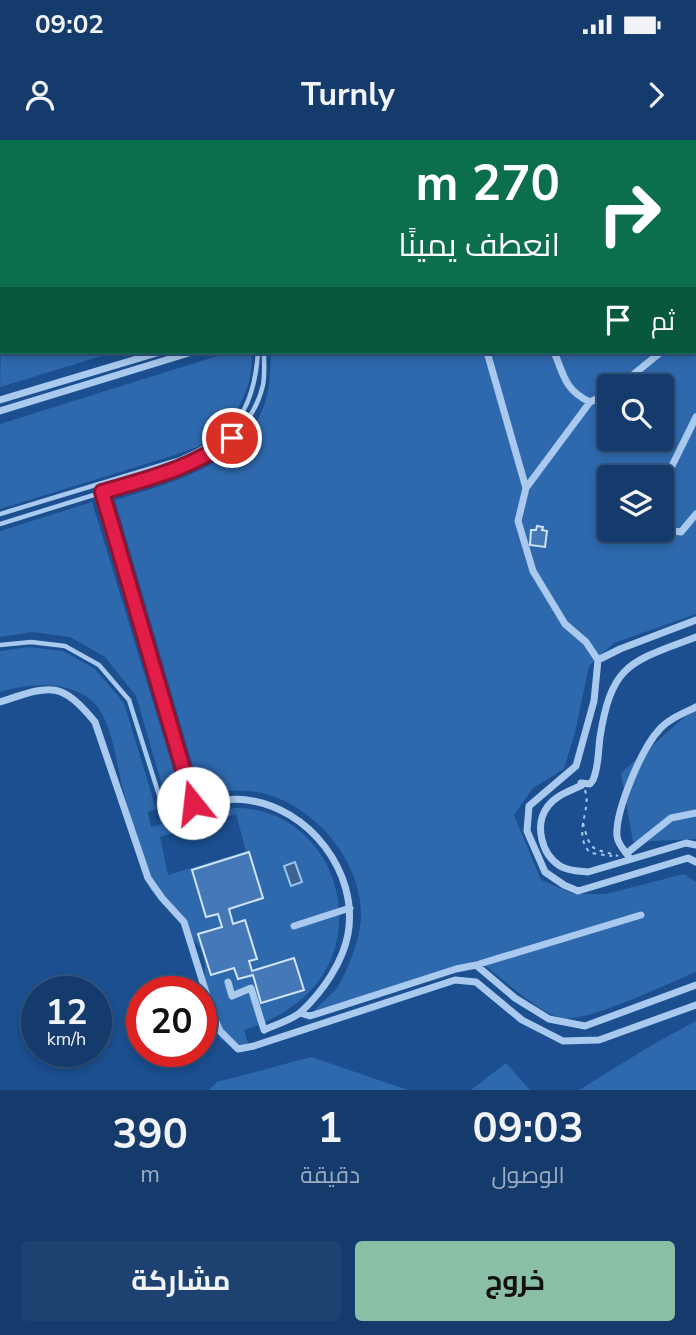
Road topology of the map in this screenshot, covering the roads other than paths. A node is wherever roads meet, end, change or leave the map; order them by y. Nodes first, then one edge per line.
1 (153, 354) edge
2 (185, 354) edge
3 (258, 354) edge
4 (264, 354) edge
5 (488, 354) edge
6 (555, 354) edge
7 (659, 354) edge
8 (634, 374) edge
9 (597, 399) edge
10 (0, 400) edge
11 (590, 402) junction
12 (0, 411) edge
13 (696, 417) edge
14 (672, 465) edge
15 (526, 488) junction
16 (102, 492) junction
17 (0, 514) edge
18 (696, 514) edge
19 (0, 524) edge
20 (674, 531) edge
21 (696, 620) edge
22 (696, 637) edge
23 (0, 645) edge
24 (598, 660) junction
25 (0, 702) edge
26 (696, 707) edge
27 (193, 803) junction
28 (696, 813) edge
29 (197, 814) dead end
30 (696, 845) edge
31 (626, 856) junction
32 (696, 862) edge
33 (350, 908) junction
34 (641, 915) dead end
35 (294, 926) dead end
36 (476, 965) junction
37 (228, 982) dead end
38 (696, 985) edge
39 (696, 1005) edge
40 (300, 1013) junction

1 - 10 street
2 - 12 street
3 - 17 lane
4 - 16 lane
5 - 15 street
6 - 11 street
7 - 8 street
9 - 11 street
11 - 15 street
13 - 14 street
15 - 24 street
16 - 19 lane
16 - 27 lane
18 - 20 street
21 - 24 street
22 - 31 street
23 - 27 lane
24 - 32 street
25 - 39 street
26 - 31 street
27 - 29 lane
27 - 33 street
28 - 31 street
30 - 31 street
33 - 35 street
33 - 40 street
34 - 36 street
36 - 38 street
36 - 40 street
37 - 40 street

